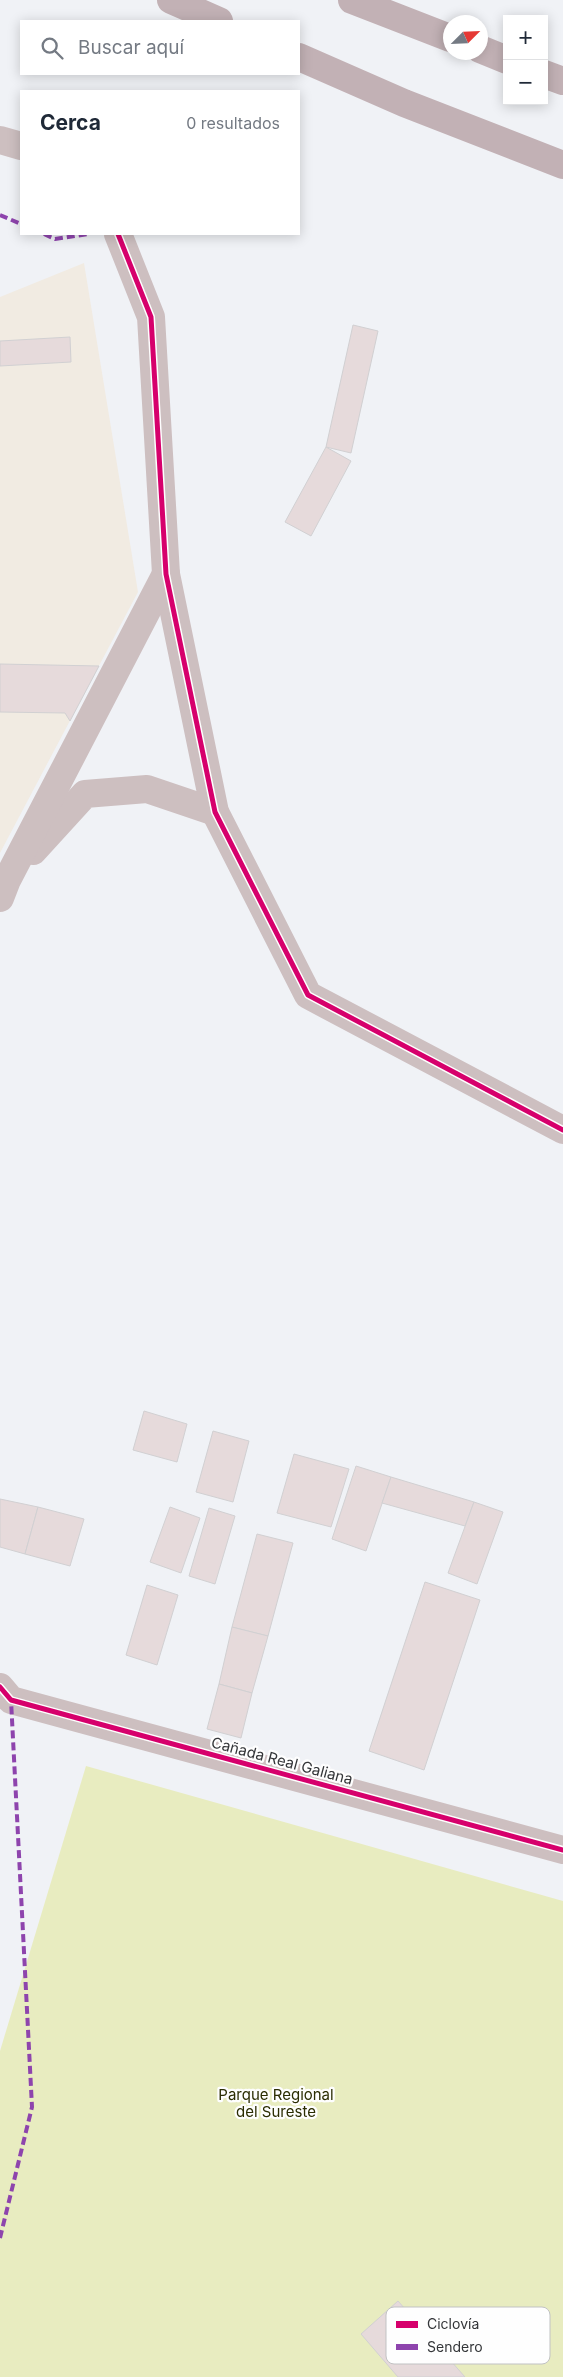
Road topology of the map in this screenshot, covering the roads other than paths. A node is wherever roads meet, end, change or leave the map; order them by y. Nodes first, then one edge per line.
1 (171, 0) edge
2 (352, 0) edge
3 (217, 20) edge
4 (443, 35) edge
5 (488, 53) edge
6 (300, 57) edge
7 (503, 59) edge
8 (548, 75) edge
9 (563, 81) edge
10 (0, 140) edge
11 (20, 146) edge
12 (563, 165) edge
13 (118, 235) edge
14 (166, 574) junction
15 (215, 812) junction
16 (3, 889) edge
17 (563, 1130) edge
18 (0, 1686) edge
19 (563, 1850) edge

1 - 3 highway
2 - 4 highway
5 - 7 highway
6 - 12 highway
8 - 9 highway
10 - 11 street
13 - 14 street
14 - 15 street
14 - 16 street
15 - 16 street
15 - 17 street
18 - 19 street, Cañada Real Galiana

